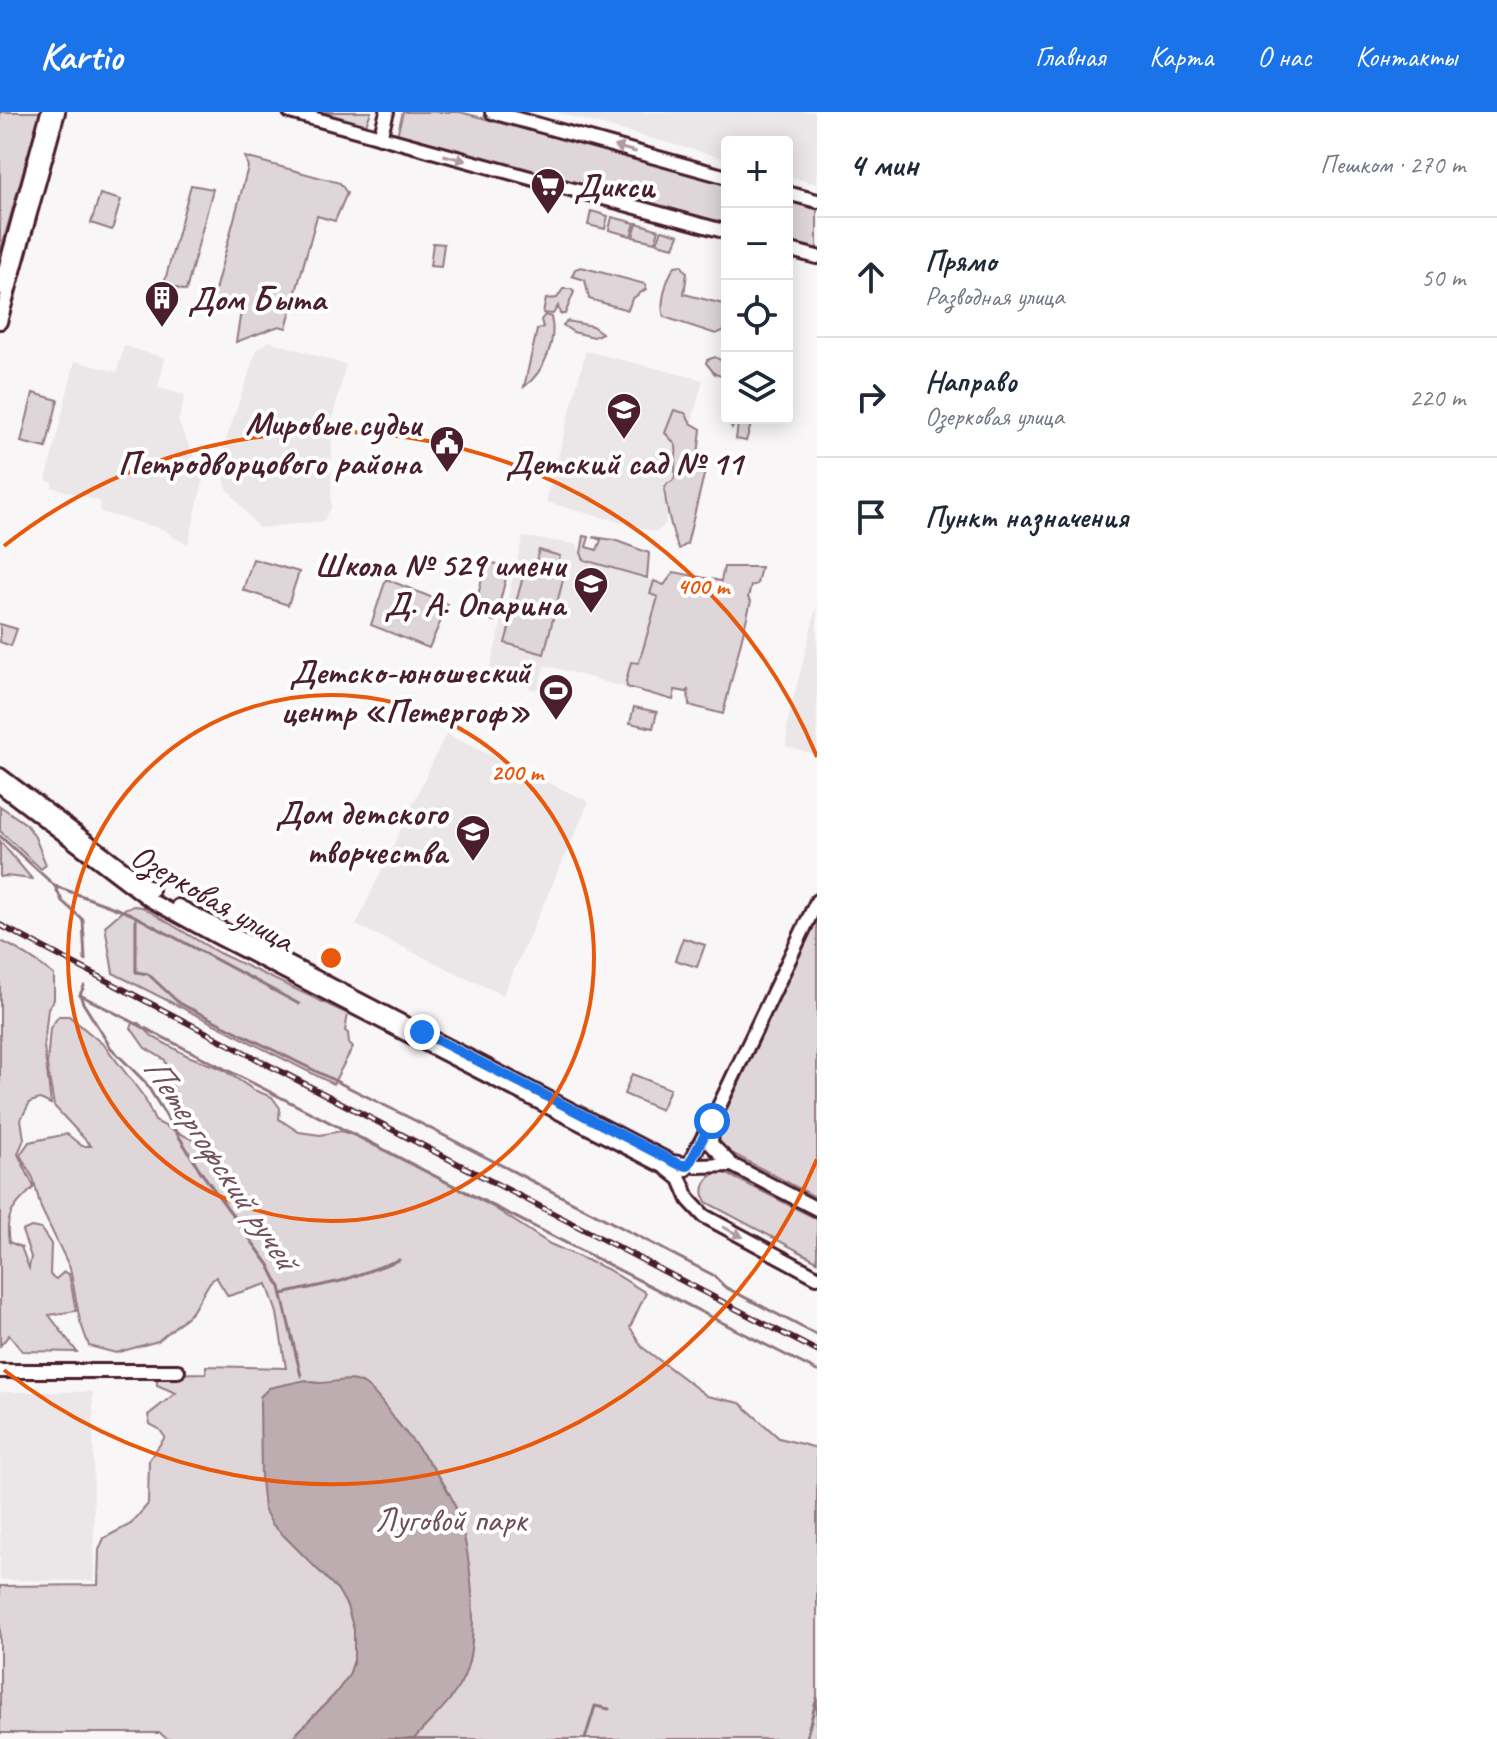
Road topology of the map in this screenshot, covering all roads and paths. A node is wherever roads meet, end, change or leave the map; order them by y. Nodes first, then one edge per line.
1 (48, 112) edge
2 (58, 112) edge
3 (290, 112) edge
4 (387, 112) edge
5 (492, 112) edge
6 (380, 137) junction
7 (721, 175) edge
8 (793, 195) edge
9 (817, 201) edge
10 (721, 230) edge
11 (793, 251) edge
12 (817, 257) edge
13 (0, 288) edge
14 (0, 322) edge
15 (0, 775) edge
16 (0, 786) edge
17 (817, 901) edge
18 (712, 1121) junction
19 (732, 1165) junction
20 (688, 1166) junction
21 (680, 1179) junction
22 (817, 1209) edge
23 (817, 1277) edge
24 (0, 1371) edge
25 (178, 1371) dead end

1 - 13 street
2 - 14 street
3 - 6 street
4 - 6 street
7 -> 5 street
6 -> 10 street
8 - 9 street
11 - 12 street
15 - 20 street, Озерковая улица
16 - 21 street, Озерковая улица
17 - 18 street
18 - 19 street, Озерковая улица
18 - 20 street
19 - 20 street, Озерковая улица
19 - 22 street, Озерковая улица
20 - 21 street
21 -> 23 street, Озерковая улица
24 - 25 street

